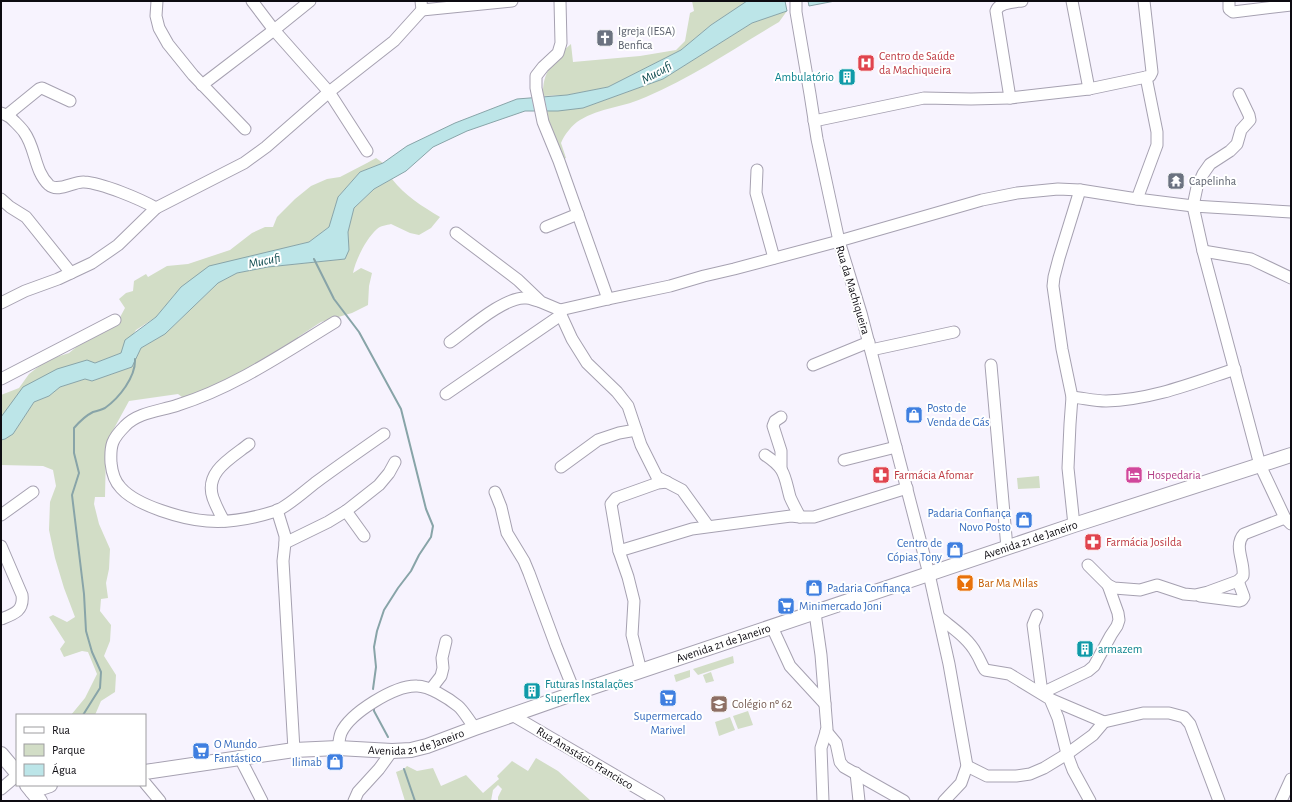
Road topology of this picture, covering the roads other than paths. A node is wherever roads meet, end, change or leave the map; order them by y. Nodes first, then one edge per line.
1 (157, 1) edge
2 (252, 1) edge
3 (310, 1) edge
4 (512, 1) edge
5 (560, 1) edge
6 (1022, 1) edge
7 (1072, 1) edge
8 (1144, 1) edge
9 (1229, 1) edge
10 (1291, 5) edge
11 (422, 6) edge
12 (796, 7) edge
13 (274, 30) junction
14 (1146, 77) junction
15 (202, 85) junction
16 (1089, 89) junction
17 (329, 92) junction
18 (1239, 94) dead end
19 (1010, 98) junction
20 (70, 101) dead end
21 (4, 114) edge
22 (814, 121) junction
23 (246, 129) dead end
24 (367, 151) dead end
25 (757, 170) dead end
26 (1080, 190) junction
27 (1, 199) edge
28 (1137, 199) junction
29 (1193, 206) junction
30 (156, 208) junction
31 (1291, 212) edge
32 (578, 214) junction
33 (546, 227) dead end
34 (456, 233) dead end
35 (839, 241) junction
36 (1203, 251) junction
37 (774, 258) junction
38 (71, 273) junction
39 (1291, 278) edge
40 (608, 299) junction
41 (541, 302) junction
42 (1, 303) edge
43 (561, 313) junction
44 (115, 320) dead end
45 (335, 322) dead end
46 (954, 332) dead end
47 (450, 342) dead end
48 (870, 346) junction
49 (813, 365) dead end
50 (991, 365) dead end
51 (1235, 369) junction
52 (1, 379) edge
53 (446, 394) dead end
54 (1072, 396) junction
55 (781, 417) dead end
56 (636, 430) junction
57 (384, 434) dead end
58 (249, 444) dead end
59 (896, 447) junction
60 (765, 455) dead end
61 (1291, 455) edge
62 (844, 460) dead end
63 (395, 462) dead end
64 (1260, 465) junction
65 (560, 467) dead end
66 (781, 468) junction
67 (667, 482) junction
68 (907, 488) junction
69 (33, 492) dead end
70 (495, 492) dead end
71 (277, 510) junction
72 (346, 511) junction
73 (1, 516) edge
74 (800, 517) junction
75 (224, 521) junction
76 (1288, 521) edge
77 (1074, 525) junction
78 (708, 526) junction
79 (364, 536) dead end
80 (285, 544) junction
81 (1, 546) edge
82 (1007, 548) junction
83 (619, 551) junction
84 (1088, 565) dead end
85 (929, 574) junction
86 (1238, 581) junction
87 (1108, 585) junction
88 (1195, 595) junction
89 (814, 613) junction
90 (1037, 615) dead end
91 (939, 617) junction
92 (1, 619) edge
93 (772, 627) junction
94 (446, 641) dead end
95 (641, 671) junction
96 (431, 689) junction
97 (575, 693) junction
98 (1046, 696) junction
99 (825, 704) junction
100 (512, 715) junction
101 (1104, 722) junction
102 (474, 728) junction
103 (826, 731) junction
104 (338, 748) junction
105 (294, 750) junction
106 (392, 751) junction
107 (1, 754) edge
108 (1067, 754) junction
109 (240, 758) junction
110 (1, 762) edge
111 (968, 766) junction
112 (146, 772) edge
113 (856, 773) junction
114 (16, 775) edge
115 (16, 778) edge
116 (1291, 778) edge
117 (146, 784) edge
118 (38, 786) edge
119 (25, 787) edge
120 (1, 789) edge
121 (160, 801) edge
122 (262, 801) edge
123 (354, 801) edge
124 (658, 801) edge
125 (823, 801) edge
126 (859, 801) edge
127 (904, 801) edge
128 (944, 801) edge
129 (1090, 801) edge
130 (1219, 801) edge
131 (1281, 801) edge

1 - 15 street
2 - 13 street
3 - 13 street
4 - 11 street
5 - 32 street
6 - 19 street
7 - 16 street
8 - 14 street
9 - 10 street
11 - 17 street
12 - 22 street, Rua da Machiqueira
13 - 15 street
13 - 17 street
14 - 16 street
14 - 28 street
15 - 23 street
16 - 19 street
17 - 24 street
17 - 30 street
18 - 29 street
19 - 22 street
20 - 21 street
21 - 30 street
22 - 35 street, Rua da Machiqueira
25 - 37 street
26 - 28 street
26 - 35 street
26 - 54 street
27 - 38 street
28 - 29 street
29 - 31 street
29 - 36 street
30 - 38 street
32 - 33 street
32 - 40 street
34 - 41 street
35 - 37 street
35 - 48 street, Rua da Machiqueira
36 - 39 street
36 - 51 street
37 - 40 street
38 - 42 street
40 - 43 street
41 - 43 street
41 - 47 street
43 - 53 street
43 - 56 street
44 - 52 street
45 - 75 street
46 - 48 street
48 - 49 street
48 - 59 street, Rua da Machiqueira
50 - 82 street
51 - 54 street
51 - 64 street
54 - 77 street
55 - 66 street
56 - 65 street
56 - 67 street
57 - 71 street
58 - 75 street
59 - 62 street
59 - 68 street, Rua da Machiqueira
60 - 66 street
61 - 64 main road, Avenida 21 de Janeiro
63 - 72 street
64 - 76 street
64 - 77 main road, Avenida 21 de Janeiro
66 - 74 street
67 - 78 street
67 - 83 street
68 - 74 street
68 - 85 street, Rua da Machiqueira
69 - 73 street
70 - 97 street
71 - 75 street
71 - 80 street
72 - 79 street
72 - 80 street
74 - 78 street
76 - 86 street
77 - 82 main road, Avenida 21 de Janeiro
78 - 83 street
80 - 105 street
81 - 92 street
82 - 85 main road, Avenida 21 de Janeiro
83 - 95 street
84 - 87 street
85 - 89 main road, Avenida 21 de Janeiro
85 - 91 street, Rua da Machiqueira
86 - 88 street
86 - 88 street
87 - 88 street
87 - 98 street
89 - 93 main road, Avenida 21 de Janeiro
89 - 99 street
90 - 98 street
91 - 98 street
91 - 111 street, Rua da Machiqueira
93 - 95 main road, Avenida 21 de Janeiro
93 - 99 street
94 - 96 street
95 - 97 main road, Avenida 21 de Janeiro
96 - 102 street
96 - 104 street
97 - 100 main road, Avenida 21 de Janeiro
98 - 101 street
98 - 108 street
99 - 103 street
100 - 102 main road, Avenida 21 de Janeiro
100 - 124 street, Rua Anastácio Francisco
101 - 108 street
101 - 130 street
102 - 106 main road, Avenida 21 de Janeiro
103 - 113 street
103 - 125 street
104 - 105 main road, Avenida 21 de Janeiro
104 - 106 main road, Avenida 21 de Janeiro
105 - 109 main road, Avenida 21 de Janeiro
106 - 123 street
107 - 114 main road
108 - 111 street
108 - 129 street
109 - 112 main road, Avenida 21 de Janeiro
109 - 122 street
110 - 115 main road
111 - 128 street
113 - 126 street
113 - 127 street
116 - 131 street
117 - 121 street
118 - 119 main road
119 - 120 street

